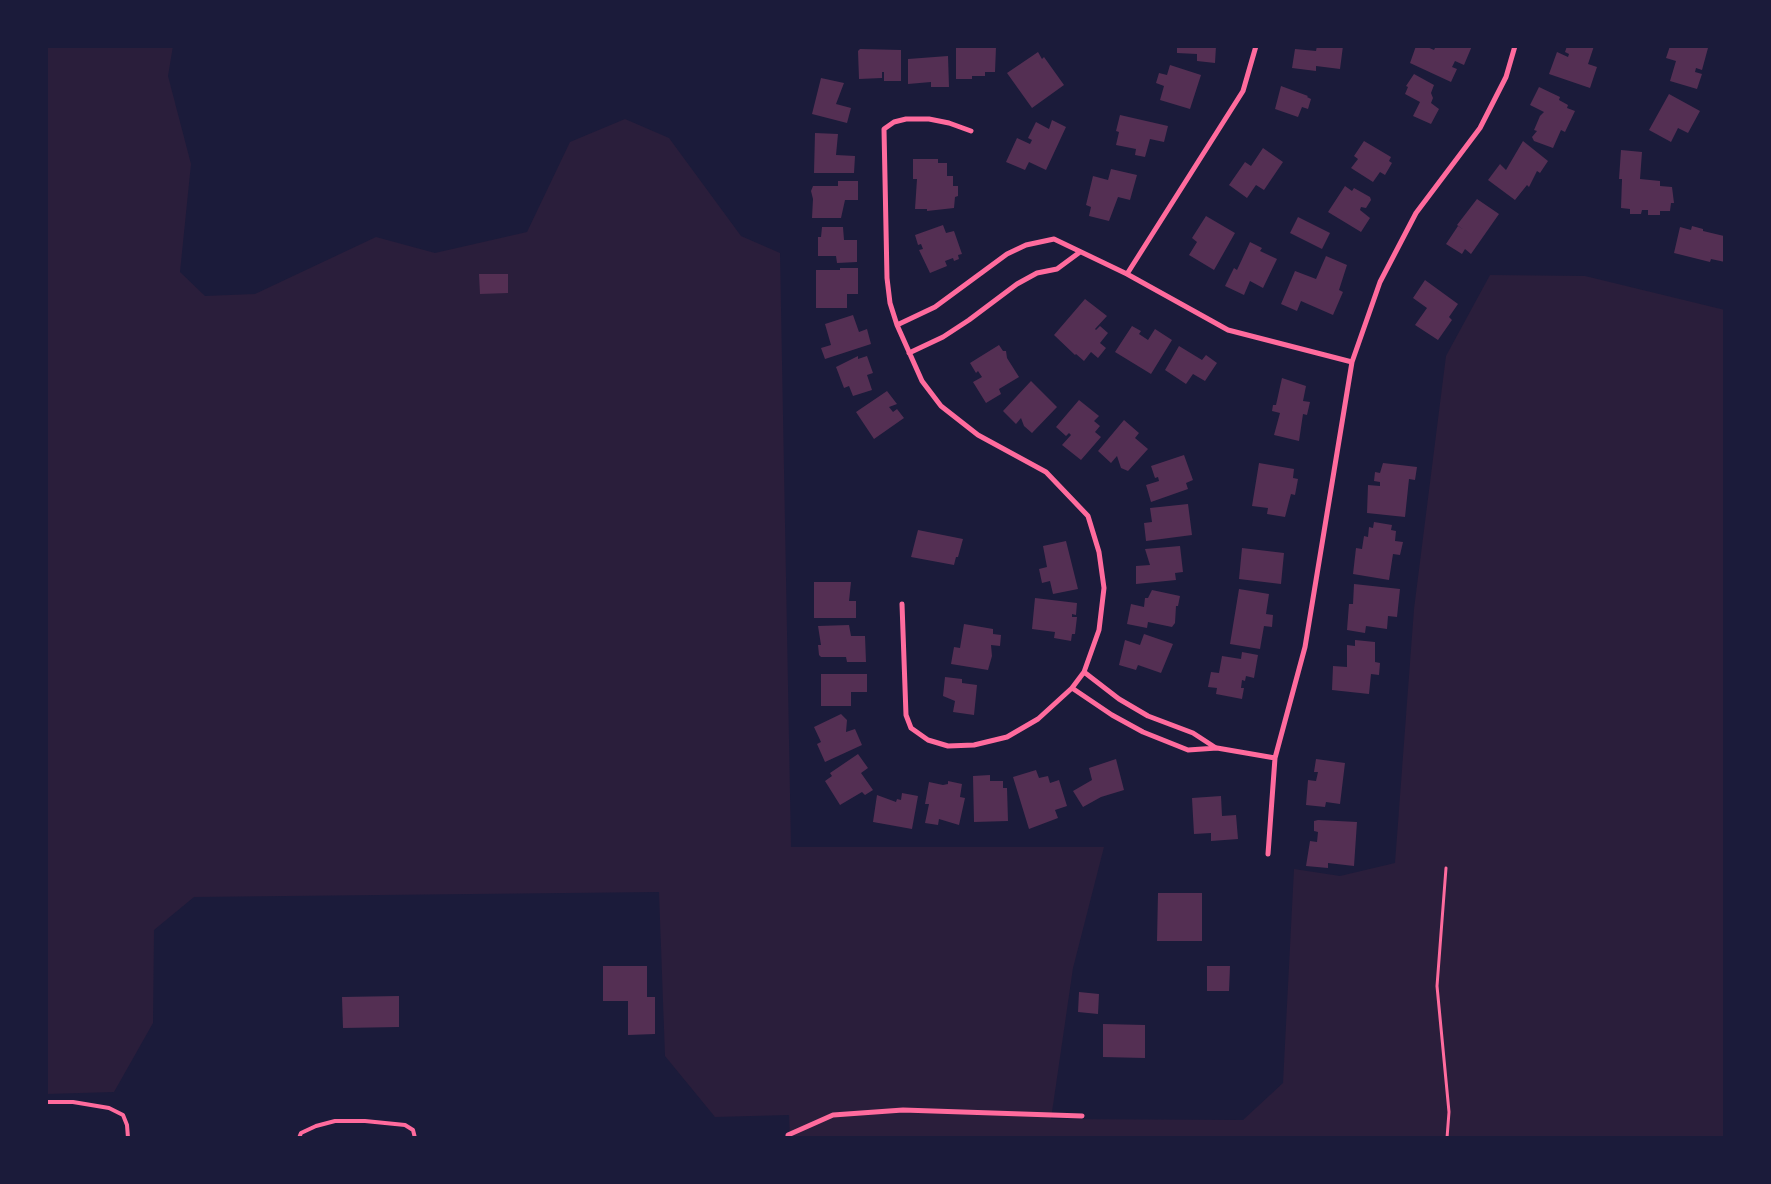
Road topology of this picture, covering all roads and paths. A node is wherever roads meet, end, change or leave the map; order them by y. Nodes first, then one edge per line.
1 (1256, 46) edge
2 (1515, 46) edge
3 (971, 131) dead end
4 (1080, 252) junction
5 (1127, 274) junction
6 (897, 325) junction
7 (909, 353) junction
8 (1352, 362) junction
9 (902, 604) dead end
10 (1084, 672) junction
11 (1072, 688) junction
12 (1217, 748) junction
13 (1275, 758) junction
14 (1268, 854) dead end
15 (1446, 868) dead end
16 (46, 1102) edge
17 (1082, 1116) dead end
18 (788, 1136) edge
19 (128, 1138) edge
20 (299, 1138) edge
21 (415, 1138) edge
22 (1447, 1138) edge

1 - 5 street
2 - 8 street
3 - 6 street
4 - 5 street
4 - 6 street
4 - 7 street
5 - 8 street
6 - 7 street
7 - 10 street
8 - 13 street
9 - 11 street
10 - 11 street
10 - 12 street
11 - 12 street
12 - 13 street
13 - 14 street
15 - 22 path
16 - 19 lane
17 - 18 street
20 - 21 lane

